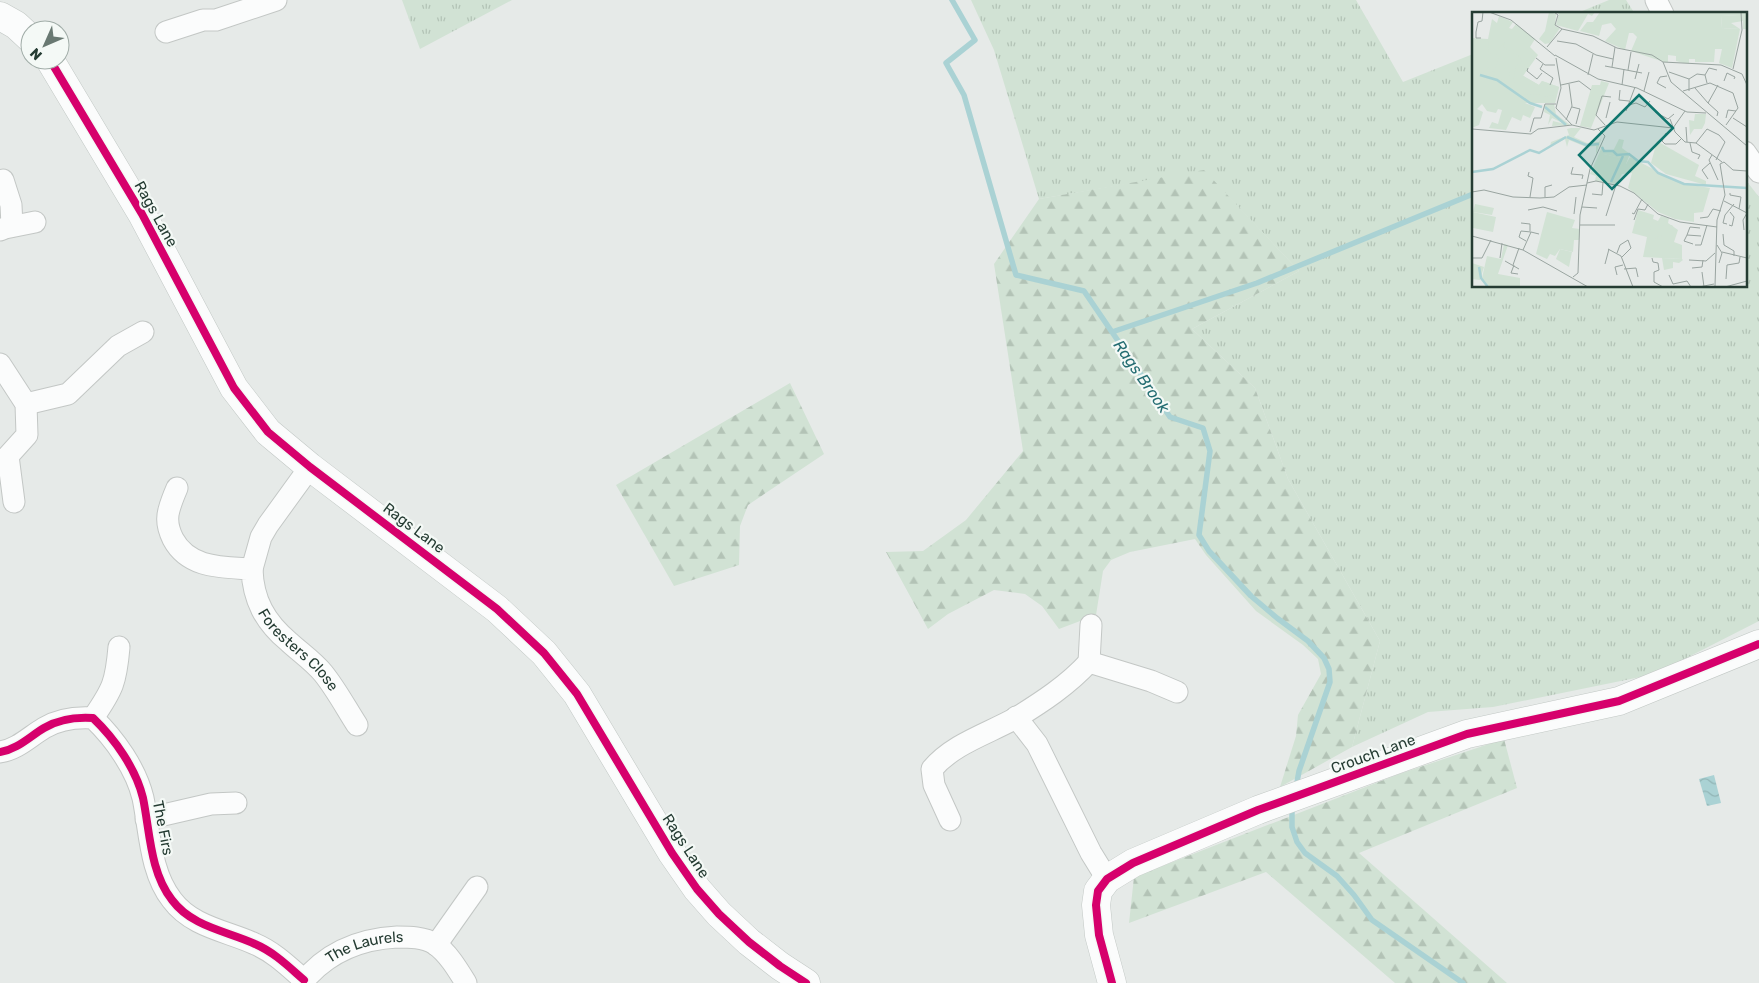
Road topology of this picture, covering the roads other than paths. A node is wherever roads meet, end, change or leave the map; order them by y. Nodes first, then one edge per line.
1 (276, 0) edge
2 (0, 16) edge
3 (20, 29) edge
4 (166, 32) dead end
5 (56, 70) edge
6 (1746, 153) edge
7 (1759, 172) edge
8 (3, 180) dead end
9 (35, 222) dead end
10 (6, 228) edge
11 (143, 332) dead end
12 (0, 364) edge
13 (26, 404) junction
14 (310, 467) junction
15 (177, 488) dead end
16 (14, 502) dead end
17 (252, 569) junction
18 (1091, 625) dead end
19 (1759, 644) edge
20 (119, 647) dead end
21 (1089, 662) junction
22 (1177, 692) dead end
23 (1016, 717) junction
24 (93, 718) junction
25 (357, 726) dead end
26 (0, 752) edge
27 (236, 803) dead end
28 (146, 819) junction
29 (950, 820) dead end
30 (1107, 879) junction
31 (477, 887) dead end
32 (436, 944) junction
33 (303, 982) edge
34 (466, 983) edge
35 (806, 983) edge
36 (1112, 983) edge

1 - 4 street
2 - 3 street
5 - 14 street, Rags Lane
6 - 7 street
8 - 10 street
9 - 10 street
11 - 13 street
12 - 13 street
13 - 16 street
14 - 17 street, Foresters Close
14 - 35 street, Rags Lane
15 - 17 street
17 - 25 street, Foresters Close
18 - 21 street
19 - 30 street, Crouch Lane
20 - 24 street
21 - 22 street
21 - 23 street
23 - 29 street
23 - 30 street
24 - 26 street
24 - 28 street, The Firs
27 - 28 street
28 - 33 street, The Firs
30 - 36 street
31 - 32 street
32 - 33 street, The Laurels
32 - 34 street

